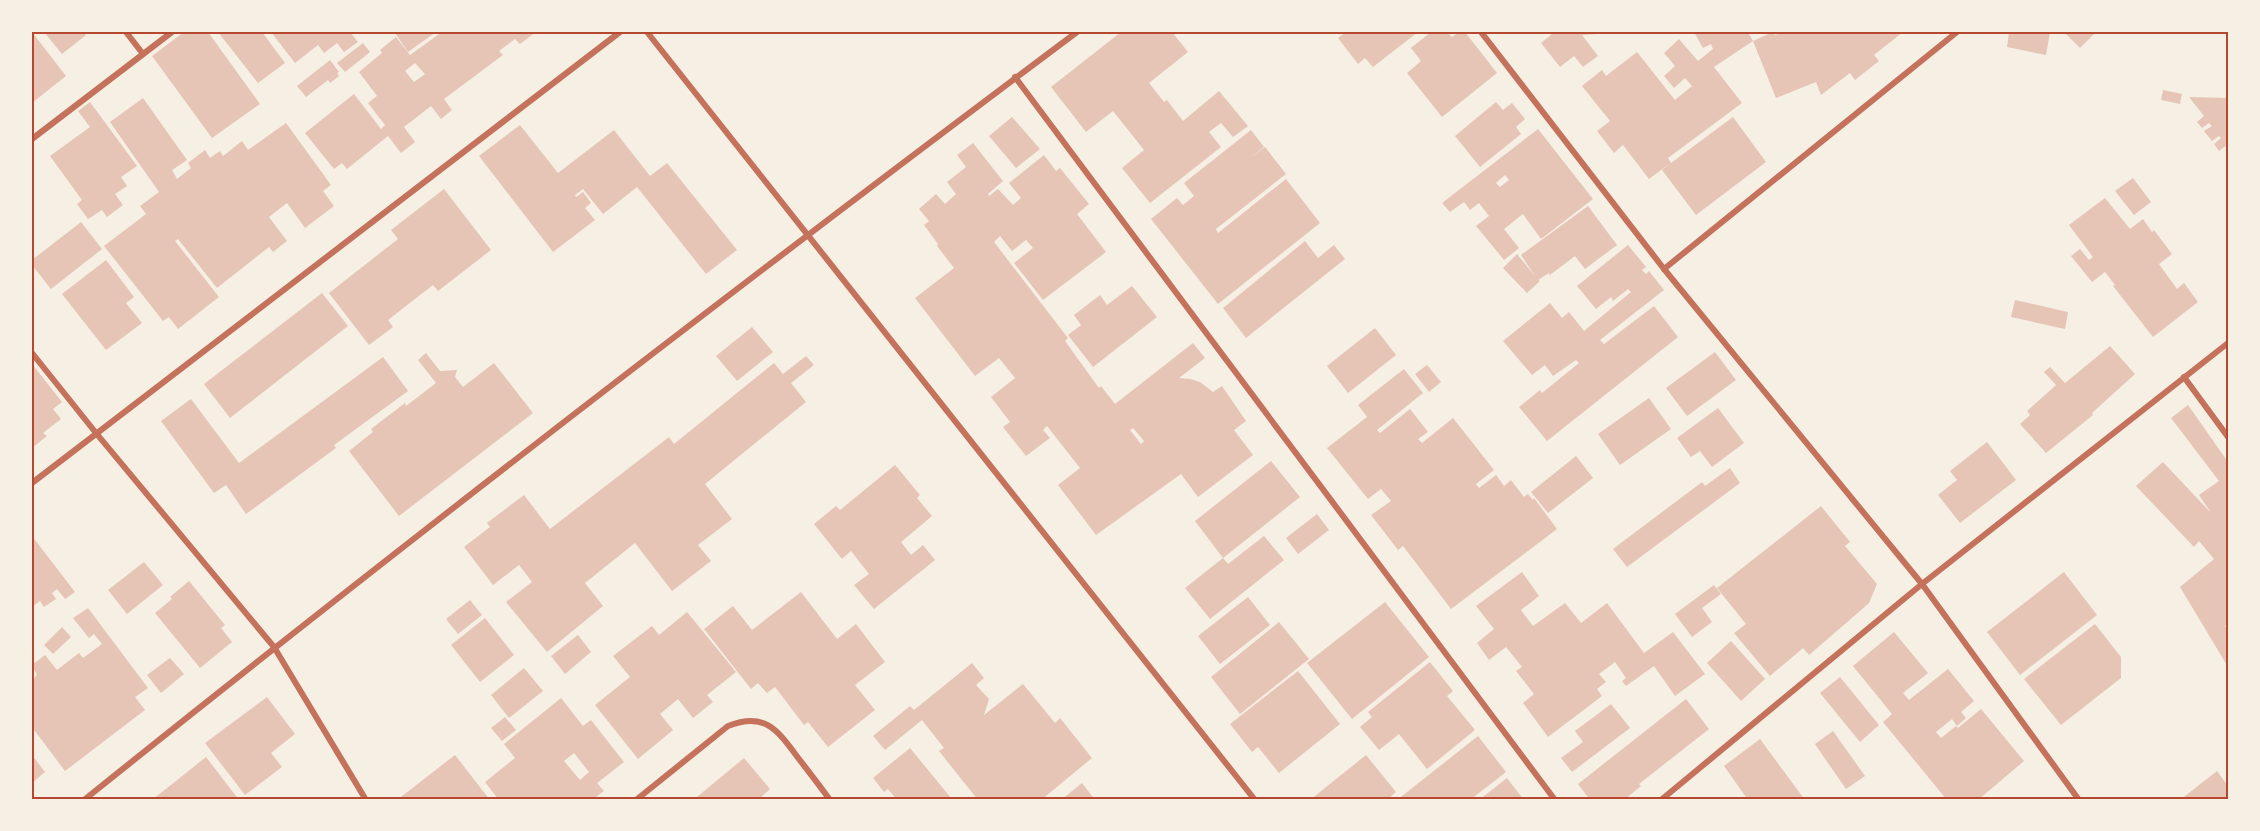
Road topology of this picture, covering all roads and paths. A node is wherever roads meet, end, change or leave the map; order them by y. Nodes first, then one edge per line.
1 (126, 32) edge
2 (172, 32) edge
3 (620, 32) edge
4 (647, 32) edge
5 (1077, 32) edge
6 (1481, 32) edge
7 (1958, 32) edge
8 (143, 54) junction
9 (1015, 78) junction
10 (32, 139) edge
11 (808, 234) junction
12 (1664, 269) junction
13 (2229, 343) edge
14 (32, 353) edge
15 (2184, 378) junction
16 (96, 433) junction
17 (2229, 437) edge
18 (32, 483) edge
19 (1922, 584) junction
20 (274, 647) junction
21 (84, 800) edge
22 (366, 800) edge
23 (636, 800) edge
24 (830, 800) edge
25 (1255, 800) edge
26 (1555, 800) edge
27 (1661, 800) edge
28 (2079, 800) edge

1 - 8 street
2 - 8 street
3 - 16 street
4 - 11 street
5 - 9 street
6 - 12 street
7 - 12 street
8 - 10 street
9 - 11 street
9 - 26 street
11 - 20 street
11 - 25 street
12 - 19 street
13 - 15 street
14 - 16 street
15 - 17 street
15 - 19 street
16 - 18 street
16 - 20 street
19 - 27 street
19 - 28 street
20 - 21 street
20 - 22 street
23 - 24 street

